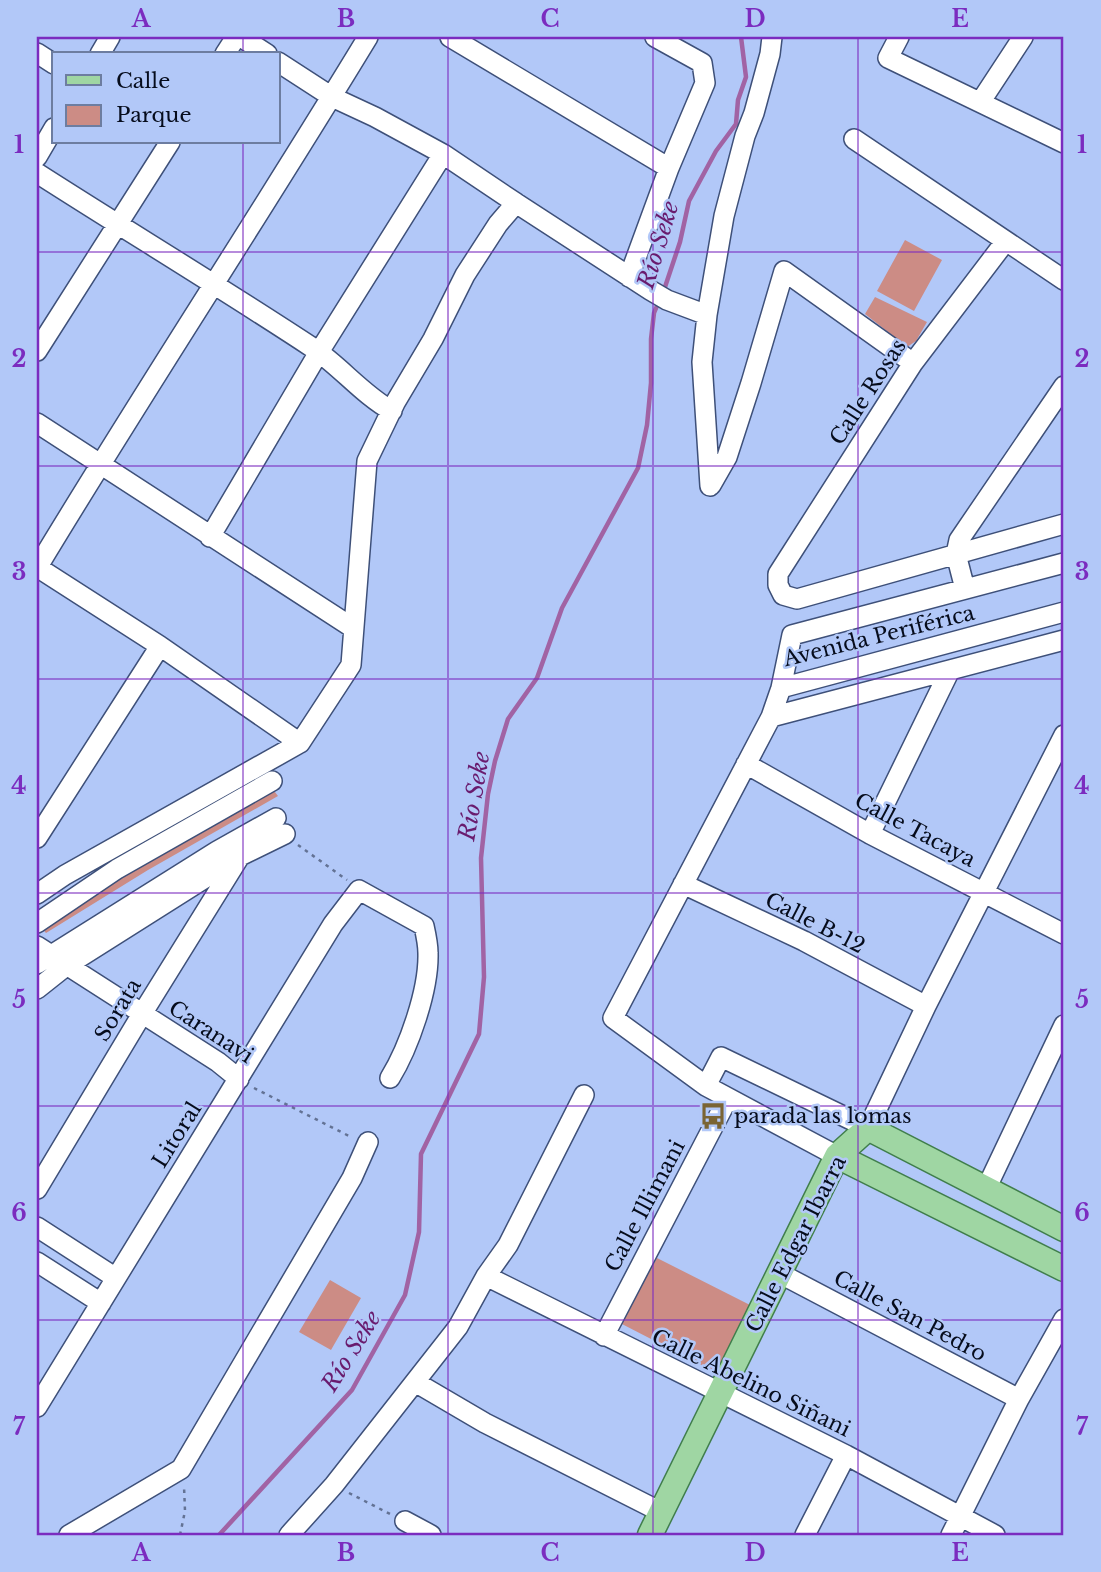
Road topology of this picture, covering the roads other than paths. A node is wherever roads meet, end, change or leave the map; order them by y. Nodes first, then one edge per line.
1 (238, 37) edge
2 (368, 37) edge
3 (450, 37) edge
4 (655, 37) edge
5 (772, 37) edge
6 (899, 37) edge
7 (1023, 37) edge
8 (37, 52) edge
9 (227, 52) edge
10 (264, 52) edge
11 (52, 63) edge
12 (280, 63) edge
13 (332, 97) junction
14 (981, 101) junction
15 (52, 131) edge
16 (854, 139) dead end
17 (1064, 143) edge
18 (169, 144) edge
19 (443, 154) junction
20 (37, 157) edge
21 (669, 168) junction
22 (37, 173) edge
23 (516, 203) junction
24 (118, 225) junction
25 (1005, 242) junction
26 (629, 277) junction
27 (1064, 280) edge
28 (215, 283) junction
29 (707, 315) junction
30 (37, 351) edge
31 (319, 352) junction
32 (913, 363) junction
33 (1064, 386) edge
34 (392, 411) junction
35 (37, 423) edge
36 (100, 464) junction
37 (1064, 524) edge
38 (210, 537) junction
39 (956, 554) junction
40 (1064, 563) edge
41 (37, 567) edge
42 (965, 589) junction
43 (1064, 612) edge
44 (353, 628) junction
45 (1064, 640) edge
46 (160, 646) junction
47 (950, 670) junction
48 (781, 688) junction
49 (771, 717) junction
50 (1064, 735) edge
51 (300, 743) junction
52 (746, 764) junction
53 (1056, 774) edge
54 (272, 781) dead end
55 (870, 834) junction
56 (37, 838) edge
57 (240, 856) junction
58 (683, 884) junction
59 (985, 893) junction
60 (37, 894) edge
61 (37, 923) edge
62 (1064, 934) edge
63 (41, 955) edge
64 (66, 966) junction
65 (37, 989) edge
66 (926, 1006) junction
67 (142, 1014) junction
68 (1064, 1025) edge
69 (239, 1079) junction
70 (390, 1079) dead end
71 (706, 1086) junction
72 (584, 1096) dead end
73 (728, 1098) junction
74 (868, 1128) junction
75 (368, 1142) road end
76 (837, 1156) junction
77 (37, 1189) edge
78 (986, 1189) junction
79 (37, 1227) edge
80 (1064, 1229) edge
81 (37, 1262) edge
82 (1064, 1269) edge
83 (779, 1273) junction
84 (486, 1276) junction
85 (116, 1278) junction
86 (101, 1303) junction
87 (1064, 1319) edge
88 (604, 1336) junction
89 (415, 1382) junction
90 (720, 1394) junction
91 (1019, 1399) junction
92 (37, 1407) edge
93 (846, 1455) junction
94 (662, 1512) junction
95 (404, 1521) road end
96 (956, 1527) edge
97 (69, 1535) edge
98 (289, 1535) edge
99 (431, 1535) edge
100 (650, 1535) edge
101 (805, 1535) edge
102 (995, 1535) edge

1 - 9 street
1 - 10 street
2 - 13 street
3 - 21 street
4 - 21 street
5 - 29 street
6 - 14 street
7 - 14 street
8 - 11 street
12 - 13 street
13 - 19 street
13 - 28 street
14 - 17 street
15 - 20 street
16 - 25 street
18 - 24 street
19 - 23 street
19 - 31 street
21 - 26 street
22 - 24 street
23 - 26 street
23 - 34 street
24 - 28 street
24 - 30 street
25 - 27 street
25 - 32 street, Calle Rosas
26 - 29 street
28 - 31 street
28 - 36 street
29 - 32 street
31 - 34 street
31 - 38 street
32 - 39 street, Calle Rosas
33 - 39 street
34 - 44 street
35 - 36 street
36 - 38 street
36 - 41 street
37 - 39 street
38 - 44 street
39 - 42 street
40 - 42 street, Avenida Periférica
41 - 46 street
42 - 48 street, Avenida Periférica
43 - 48 street, Avenida Periférica
44 - 51 street
45 - 47 street
46 - 51 street
46 - 56 street
47 - 49 street
47 - 55 street
48 - 49 street
49 - 52 street
50 - 53 street, Calle Edgar Ibarra
51 - 60 street
52 - 55 street, Calle Tacaya
52 - 58 street
53 - 59 street, Calle Edgar Ibarra
54 - 61 street
55 - 59 street, Calle Tacaya
57 - 63 street
57 - 64 street
57 - 67 street, Sorata
58 - 66 street, Calle B-12
58 - 71 street
59 - 62 street, Calle Tacaya
59 - 66 street, Calle Edgar Ibarra
63 - 64 street, Caranavi
64 - 65 street
64 - 67 street, Caranavi
66 - 74 street, Calle Edgar Ibarra
67 - 69 street, Caranavi
67 - 77 street, Sorata
68 - 78 street
69 - 70 street, Litoral
69 - 85 street, Litoral
71 - 73 street
71 - 74 street
72 - 84 street
73 - 76 street
73 - 88 street, Calle Illimani
74 - 76 main road, Calle Edgar Ibarra
74 - 78 main road
75 - 97 street
76 - 82 main road
76 - 83 main road, Calle Edgar Ibarra
78 - 80 main road
79 - 85 street
81 - 86 street
83 - 90 main road, Calle Edgar Ibarra
83 - 91 street, Calle San Pedro
84 - 88 street, Calle Abelino Siñani
84 - 89 street
85 - 86 street, Litoral
86 - 92 street, Litoral
87 - 91 street
88 - 90 street, Calle Abelino Siñani
89 - 94 street
89 - 98 street
90 - 93 street, Calle Abelino Siñani
90 - 94 main road, Calle Edgar Ibarra
91 - 96 street
93 - 96 street, Calle Abelino Siñani
93 - 101 street
94 - 100 main road, Calle Edgar Ibarra
95 - 99 street
96 - 102 street, Calle Abelino Siñani

